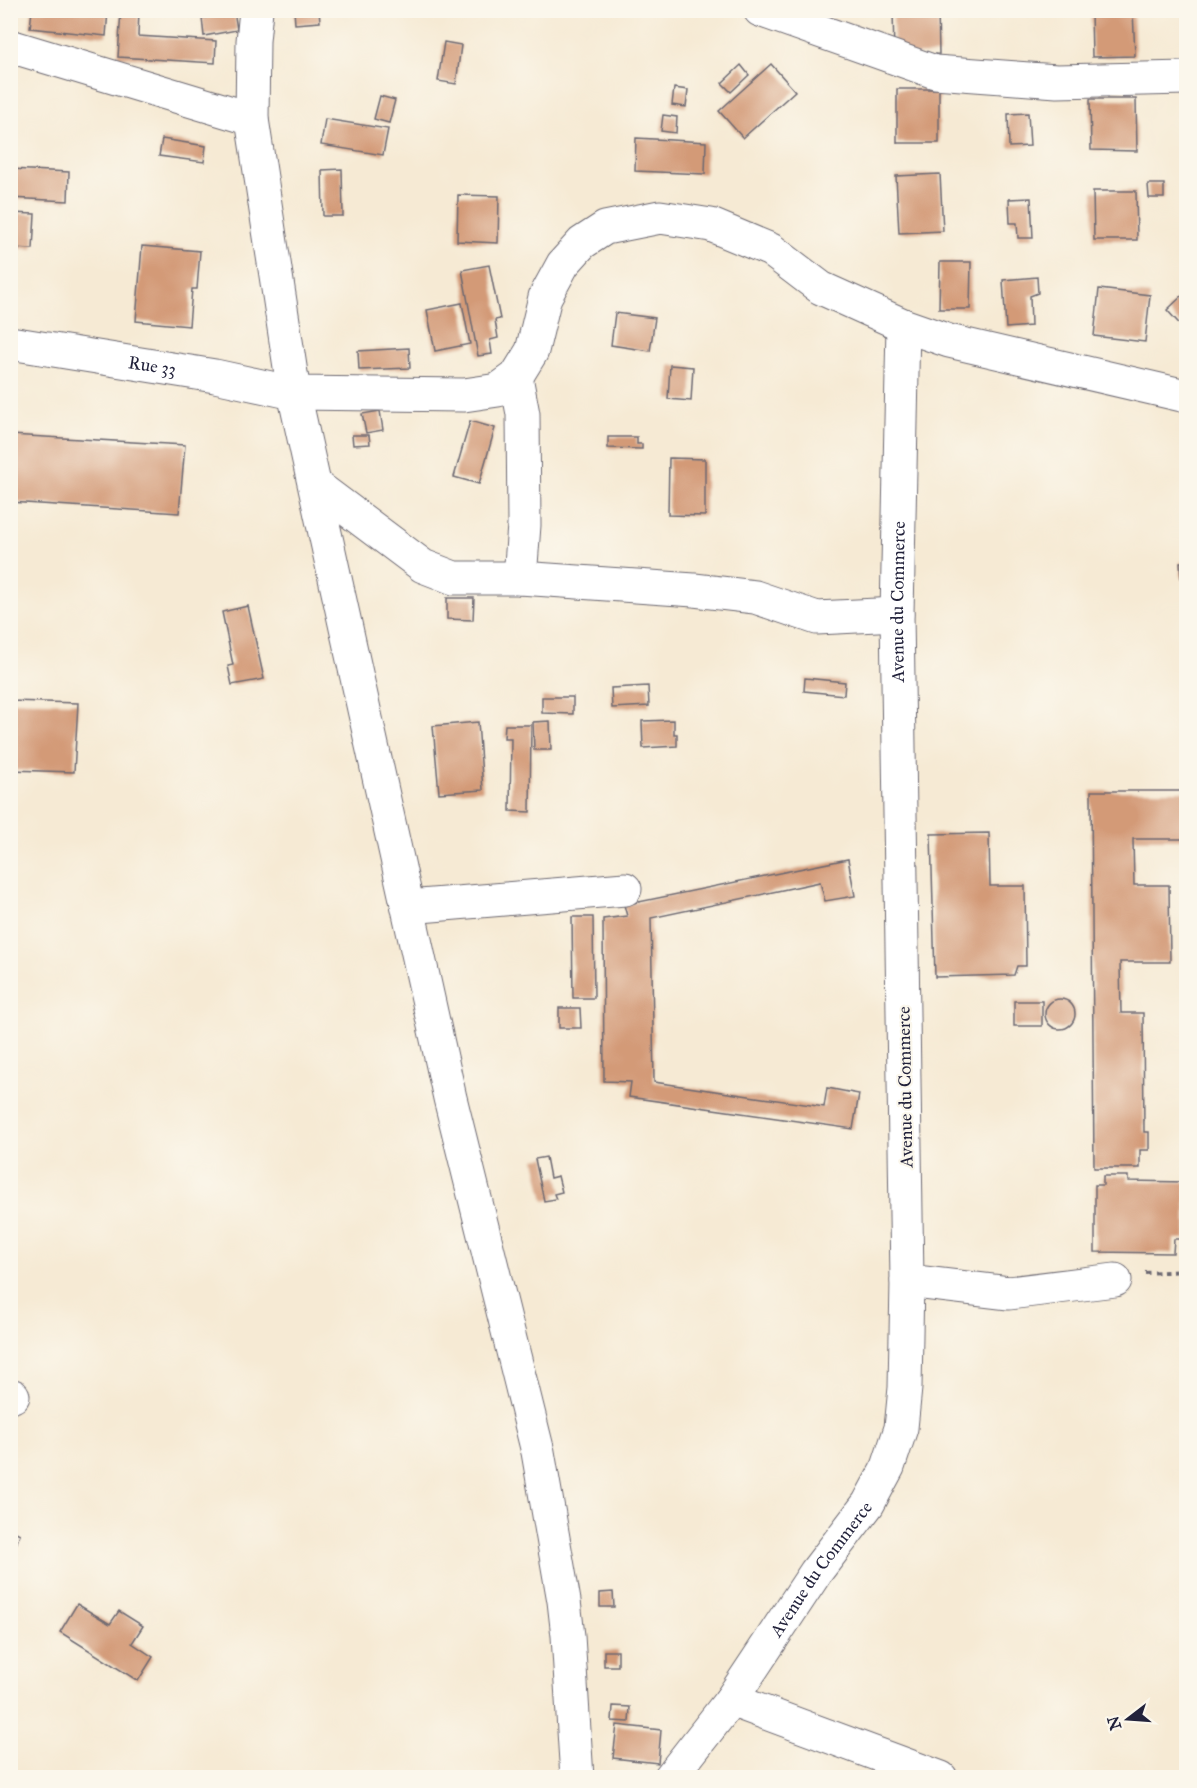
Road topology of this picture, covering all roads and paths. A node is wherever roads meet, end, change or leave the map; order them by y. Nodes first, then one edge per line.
1 (256, 10) edge
2 (760, 10) edge
3 (10, 46) edge
4 (1186, 78) edge
5 (252, 119) junction
6 (903, 325) junction
7 (10, 343) edge
8 (516, 377) junction
9 (294, 393) junction
10 (1186, 396) edge
11 (315, 485) junction
12 (520, 578) junction
13 (897, 614) junction
14 (625, 889) dead end
15 (408, 907) junction
16 (1186, 1271) edge
17 (1115, 1280) joint
18 (907, 1281) junction
19 (731, 1700) junction
20 (577, 1778) edge
21 (670, 1778) edge
22 (941, 1778) edge

1 - 5 street
2 - 4 street
3 - 5 street
5 - 9 street
6 - 8 street
6 - 10 street
6 - 13 street, Avenue du Commerce
7 - 9 street, Rue 33
8 - 9 street, Rue 33
8 - 12 street
9 - 11 street
11 - 12 street
11 - 15 street
12 - 13 street
13 - 18 street, Avenue du Commerce
14 - 15 street
15 - 20 street
16 - 17 path
17 - 18 street
18 - 19 street, Avenue du Commerce
19 - 21 street, Avenue du Commerce
19 - 22 street

